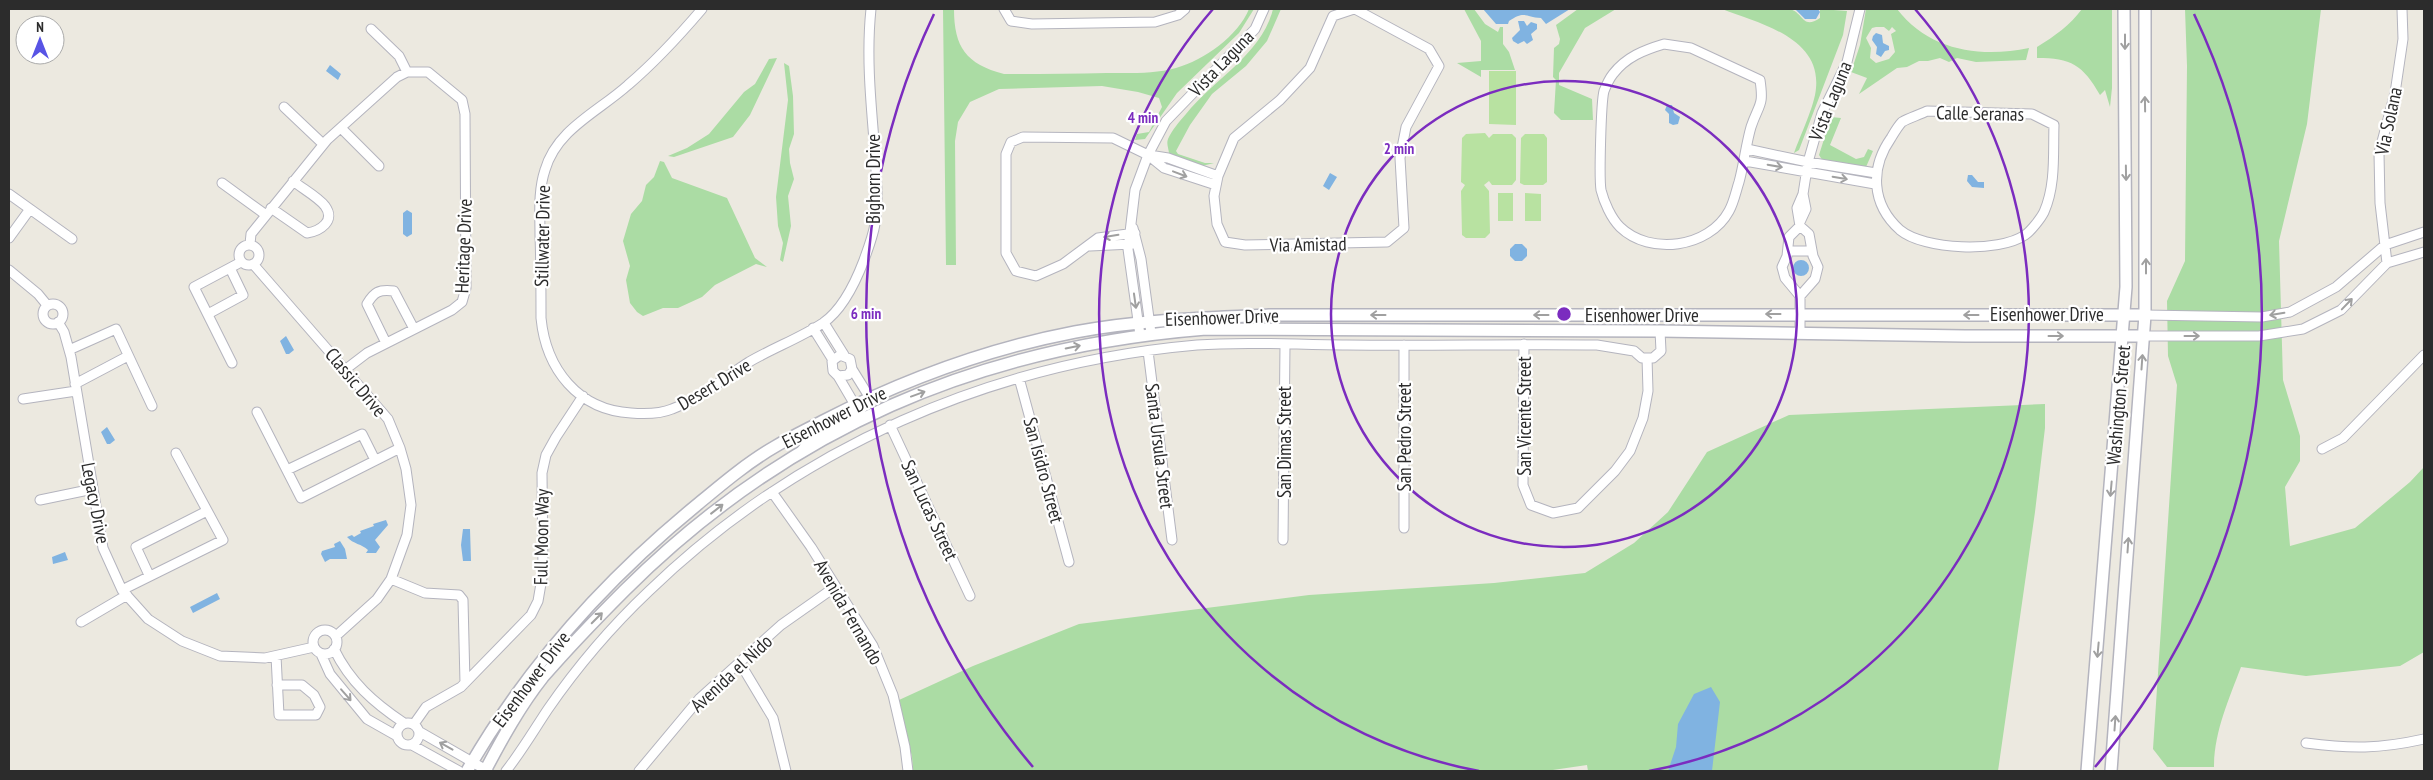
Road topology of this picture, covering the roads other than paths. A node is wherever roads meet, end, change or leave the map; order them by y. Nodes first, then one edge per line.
1 (702, 9) edge
2 (871, 9) edge
3 (1004, 9) edge
4 (1185, 9) edge
5 (1264, 9) edge
6 (1355, 9) edge
7 (1860, 9) edge
8 (2124, 9) edge
9 (2145, 9) edge
10 (2402, 9) edge
11 (371, 29) dead end
12 (407, 72) junction
13 (284, 107) dead end
14 (341, 128) junction
15 (323, 144) junction
16 (1747, 149) junction
17 (1148, 155) junction
18 (1745, 161) junction
19 (1808, 162) junction
20 (379, 166) dead end
21 (1806, 172) junction
22 (1876, 173) junction
23 (1217, 180) junction
24 (293, 181) junction
25 (222, 183) dead end
26 (1875, 184) junction
27 (9, 194) edge
28 (30, 209) junction
29 (268, 212) junction
30 (1800, 224) junction
31 (2424, 232) edge
32 (1132, 234) junction
33 (9, 238) edge
34 (72, 240) dead end
35 (250, 244) junction
36 (1133, 244) junction
37 (2385, 245) junction
38 (1090, 246) junction
39 (1788, 251) junction
40 (1812, 251) junction
41 (2424, 252) edge
42 (241, 262) junction
43 (2388, 262) junction
44 (254, 264) junction
45 (230, 268) junction
46 (9, 270) edge
47 (1143, 274) junction
48 (1132, 275) junction
49 (1800, 296) junction
50 (47, 305) junction
51 (208, 314) junction
52 (1800, 314) junction
53 (2124, 314) junction
54 (2145, 315) junction
55 (1144, 321) junction
56 (58, 322) junction
57 (824, 323) junction
58 (813, 328) junction
59 (414, 329) junction
60 (1660, 331) junction
61 (1800, 333) junction
62 (1146, 334) junction
63 (2123, 335) junction
64 (2144, 336) junction
65 (386, 343) junction
66 (1524, 344) junction
67 (1285, 345) junction
68 (1404, 345) junction
69 (69, 350) junction
70 (1148, 351) junction
71 (844, 355) junction
72 (2424, 355) edge
73 (128, 356) junction
74 (1647, 358) junction
75 (833, 360) junction
76 (232, 363) dead end
77 (346, 369) junction
78 (852, 369) junction
79 (838, 376) junction
80 (1019, 378) junction
81 (76, 387) junction
82 (582, 396) junction
83 (870, 398) junction
84 (23, 399) dead end
85 (855, 405) junction
86 (152, 406) dead end
87 (257, 412) dead end
88 (890, 425) junction
89 (400, 448) junction
90 (2322, 449) dead end
91 (801, 452) junction
92 (176, 453) dead end
93 (374, 460) junction
94 (287, 470) junction
95 (93, 489) junction
96 (772, 492) junction
97 (40, 500) dead end
98 (207, 511) junction
99 (1404, 528) dead end
100 (1172, 540) dead end
101 (1283, 540) dead end
102 (1069, 562) dead end
103 (149, 575) junction
104 (391, 579) junction
105 (835, 586) junction
106 (125, 592) junction
107 (970, 596) dead end
108 (81, 622) dead end
109 (336, 636) junction
110 (334, 649) junction
111 (318, 650) junction
112 (276, 656) junction
113 (740, 663) junction
114 (465, 683) junction
115 (278, 685) junction
116 (409, 724) junction
117 (420, 732) junction
118 (397, 736) junction
119 (2424, 739) edge
120 (2306, 743) dead end
121 (412, 745) junction
122 (470, 766) edge
123 (459, 771) edge
124 (486, 771) edge
125 (506, 771) edge
126 (639, 771) edge
127 (786, 771) edge
128 (908, 771) edge
129 (2088, 771) edge
130 (2111, 771) edge

1 - 82 street, Stillwater Drive
2 - 57 street, Bighorn Drive
3 - 4 street
5 - 17 street, Vista Laguna
6 - 23 street, Via Amistad
6 - 23 street, Via Amistad
7 - 19 street, Vista Laguna
8 -> 53 main road, Washington Street
54 -> 9 main road, Washington Street
10 - 37 street, Via Solana
11 - 12 street
12 - 14 street
12 - 59 street, Heritage Drive
13 - 15 street
14 - 15 street
14 - 20 street
15 - 24 street
16 - 18 street
16 - 18 street
16 - 19 street
17 - 23 street
17 - 32 street, Vista Laguna
17 - 38 street
18 -> 21 street
19 - 21 street, Vista Laguna
19 - 22 street
21 -> 26 street
21 - 30 street, Vista Laguna
22 - 26 street, Calle Seranas
22 - 26 street, Calle Seranas
24 - 29 street
24 - 29 street
25 - 29 street
27 - 28 street
28 - 33 street
28 - 34 street
29 - 35 street
30 - 39 street, Vista Laguna
30 - 40 street
31 - 37 street
32 - 36 street, Vista Laguna
32 -> 38 street
35 - 42 street
35 - 44 street
36 - 38 street
36 - 47 street, Vista Laguna
36 - 48 street, Vista Laguna
37 - 43 street, Via Solana
37 -> 54 street
39 - 40 street
39 - 49 street, Vista Laguna
40 - 49 street
41 - 43 street
42 - 44 street
42 - 45 street
64 -> 43 street
44 - 77 street, Classic Drive
45 - 51 street
45 - 51 street
46 - 50 street
47 - 48 street
47 - 55 street, Vista Laguna
48 -> 55 street, Vista Laguna
49 - 52 street
50 - 56 street
50 - 56 street
51 - 76 street
53 -> 52 main road, Eisenhower Drive
52 -> 55 main road, Eisenhower Drive
52 - 61 street
53 - 54 main road, Eisenhower Drive
53 - 63 main road, Washington Street
54 - 64 main road, Washington Street
55 - 62 street, Vista Laguna
55 - 83 main road, Eisenhower Drive
56 - 69 street, Legacy Drive
57 - 58 street, Bighorn Drive
57 - 71 street
58 - 75 street
58 - 82 street, Desert Drive
59 - 65 street, Heritage Drive
59 - 65 street
60 - 61 main road, Eisenhower Drive
60 - 62 main road, Eisenhower Drive
60 - 74 street, Eisenhower Drive
61 -> 63 main road, Eisenhower Drive
91 -> 62 main road, Eisenhower Drive
63 - 64 main road, Eisenhower Drive
63 -> 129 main road, Washington Street
130 -> 64 main road, Washington Street
65 - 77 street, Heritage Drive
66 - 68 street, Eisenhower Drive
66 - 74 street, Eisenhower Drive
66 - 74 street, San Vicente Street
67 - 68 street, Eisenhower Drive
67 - 70 street, Eisenhower Drive
67 - 101 street, San Dimas Street
68 - 99 street, San Pedro Street
69 - 73 street
69 - 81 street, Legacy Drive
70 - 80 street, Eisenhower Drive
70 - 100 street, Santa Ursula Street
71 - 75 street
71 - 78 street
72 - 90 street
73 - 81 street
73 - 86 street
75 - 79 street
77 - 89 street, Classic Drive
78 - 79 street
78 - 83 street
79 - 85 street
80 - 88 street, Eisenhower Drive
80 - 102 street, San Isidro Street
81 - 84 street
81 - 95 street, Legacy Drive
82 - 114 street, Full Moon Way
83 - 85 main road, Eisenhower Drive
83 - 91 street
85 - 122 main road, Eisenhower Drive
87 - 94 street
88 - 96 street, Eisenhower Drive
88 - 107 street, San Lucas Street
89 - 93 street
89 - 104 street, Classic Drive
124 -> 91 main road, Eisenhower Drive
92 - 98 street
93 - 94 street
93 - 94 street
95 - 97 street
95 - 106 street, Legacy Drive
96 - 105 street, Avenida Fernando
96 - 125 street, Eisenhower Drive
98 - 103 street
98 - 103 street
103 - 106 street
104 - 109 street, Classic Drive
104 - 114 street
105 - 113 street, Avenida el Nido
105 - 128 street, Avenida Fernando
106 - 108 street
106 - 112 street, Legacy Drive
109 - 110 street
109 - 111 street
110 - 111 street
110 - 116 street
111 - 112 street, Legacy Drive
111 -> 118 street
112 - 115 street
113 - 126 street, Avenida el Nido
113 - 127 street
114 - 116 street, Full Moon Way
115 - 115 street
116 - 117 street
116 - 118 street
117 - 121 street
122 -> 117 street
118 - 121 street
119 - 120 street
121 - 123 street
122 - 124 street

